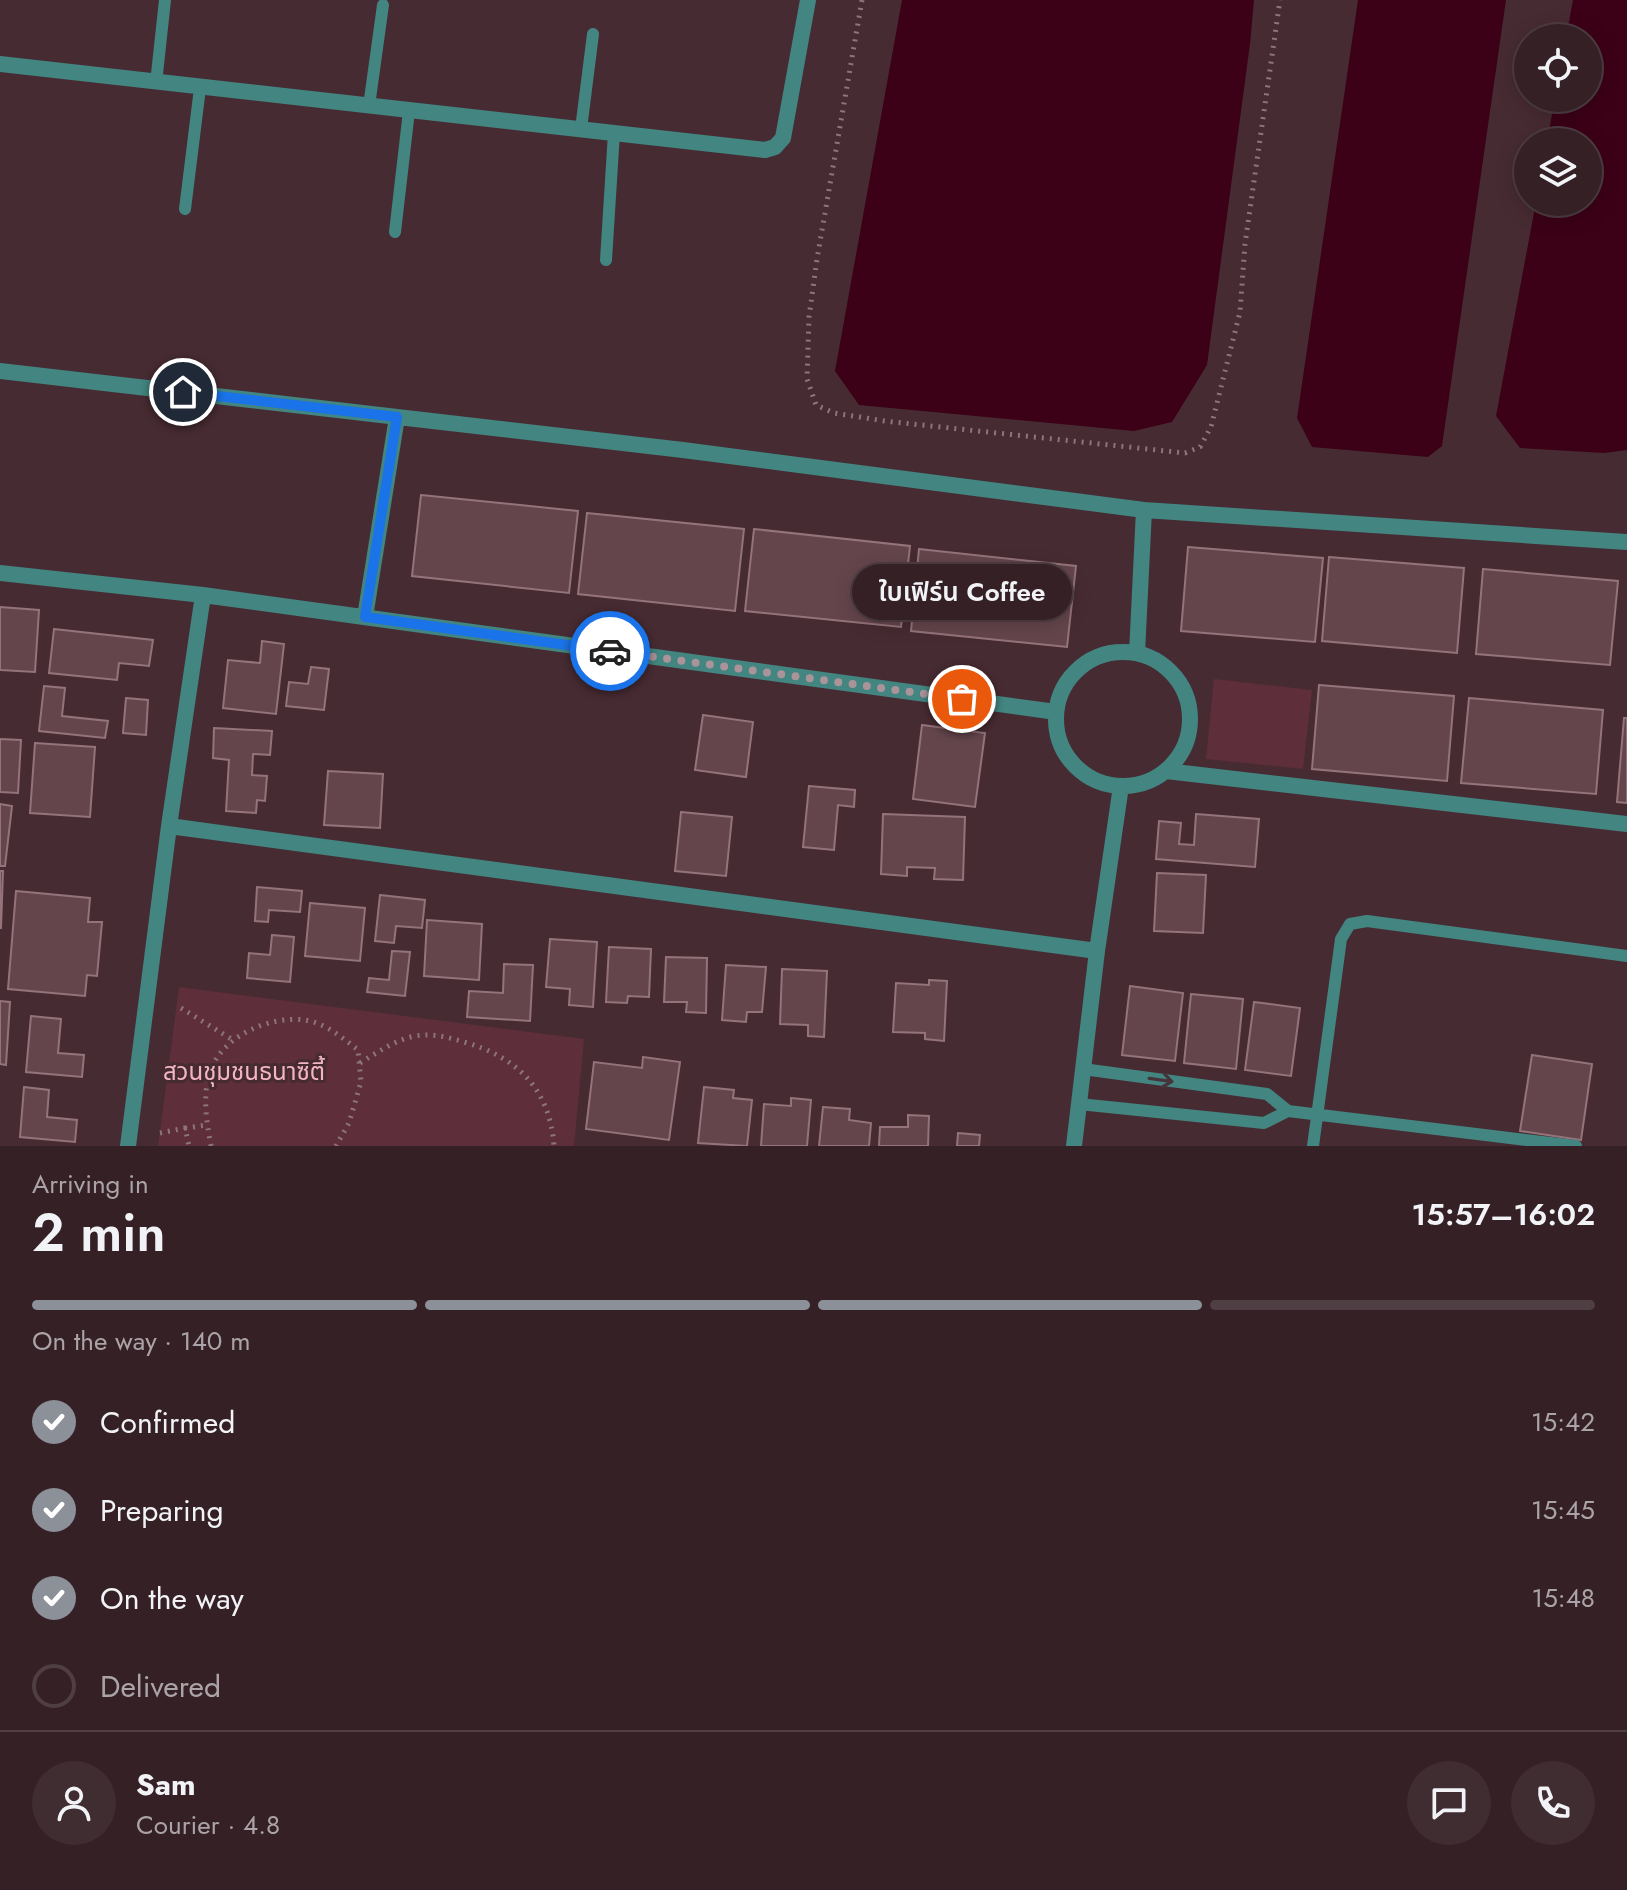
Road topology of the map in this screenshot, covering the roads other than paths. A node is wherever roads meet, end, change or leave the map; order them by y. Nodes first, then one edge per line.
1 (165, 0) edge
2 (808, 0) edge
3 (383, 5) dead end
4 (593, 34) dead end
5 (0, 64) edge
6 (156, 83) junction
7 (200, 88) junction
8 (369, 106) junction
9 (409, 111) junction
10 (581, 129) junction
11 (614, 133) junction
12 (185, 209) dead end
13 (395, 232) dead end
14 (606, 260) dead end
15 (0, 371) edge
16 (397, 417) junction
17 (1144, 510) junction
18 (1627, 542) edge
19 (0, 573) edge
20 (203, 595) junction
21 (365, 617) junction
22 (1137, 653) junction
23 (1056, 712) junction
24 (1166, 771) junction
25 (1121, 786) junction
26 (1627, 824) edge
27 (169, 826) junction
28 (1097, 951) junction
29 (1627, 956) edge
30 (1083, 1069) junction
31 (1079, 1104) junction
32 (1288, 1111) junction
33 (1317, 1115) junction
34 (128, 1146) edge
35 (1074, 1146) edge
36 (1313, 1146) edge
37 (1576, 1146) edge

1 - 6 lane
2 - 11 street
3 - 8 lane
4 - 10 lane
5 - 6 street
6 - 7 street
7 - 8 street
7 - 12 lane
8 - 9 street
9 - 10 street
9 - 13 lane
10 - 11 street
11 - 14 lane
15 - 16 street
16 - 17 street
16 - 21 street
17 - 18 street
17 - 22 street
19 - 20 street
20 - 21 street
20 - 27 street
21 - 23 street
22 - 23 street
22 - 24 street
23 - 25 street
24 - 25 street
24 - 26 street
25 - 28 street
27 - 28 street
27 - 34 street
28 - 30 street
29 - 33 lane
30 - 31 street
30 -> 32 lane
31 - 32 lane
31 - 35 street
32 - 33 lane
33 - 36 lane
33 - 37 lane

